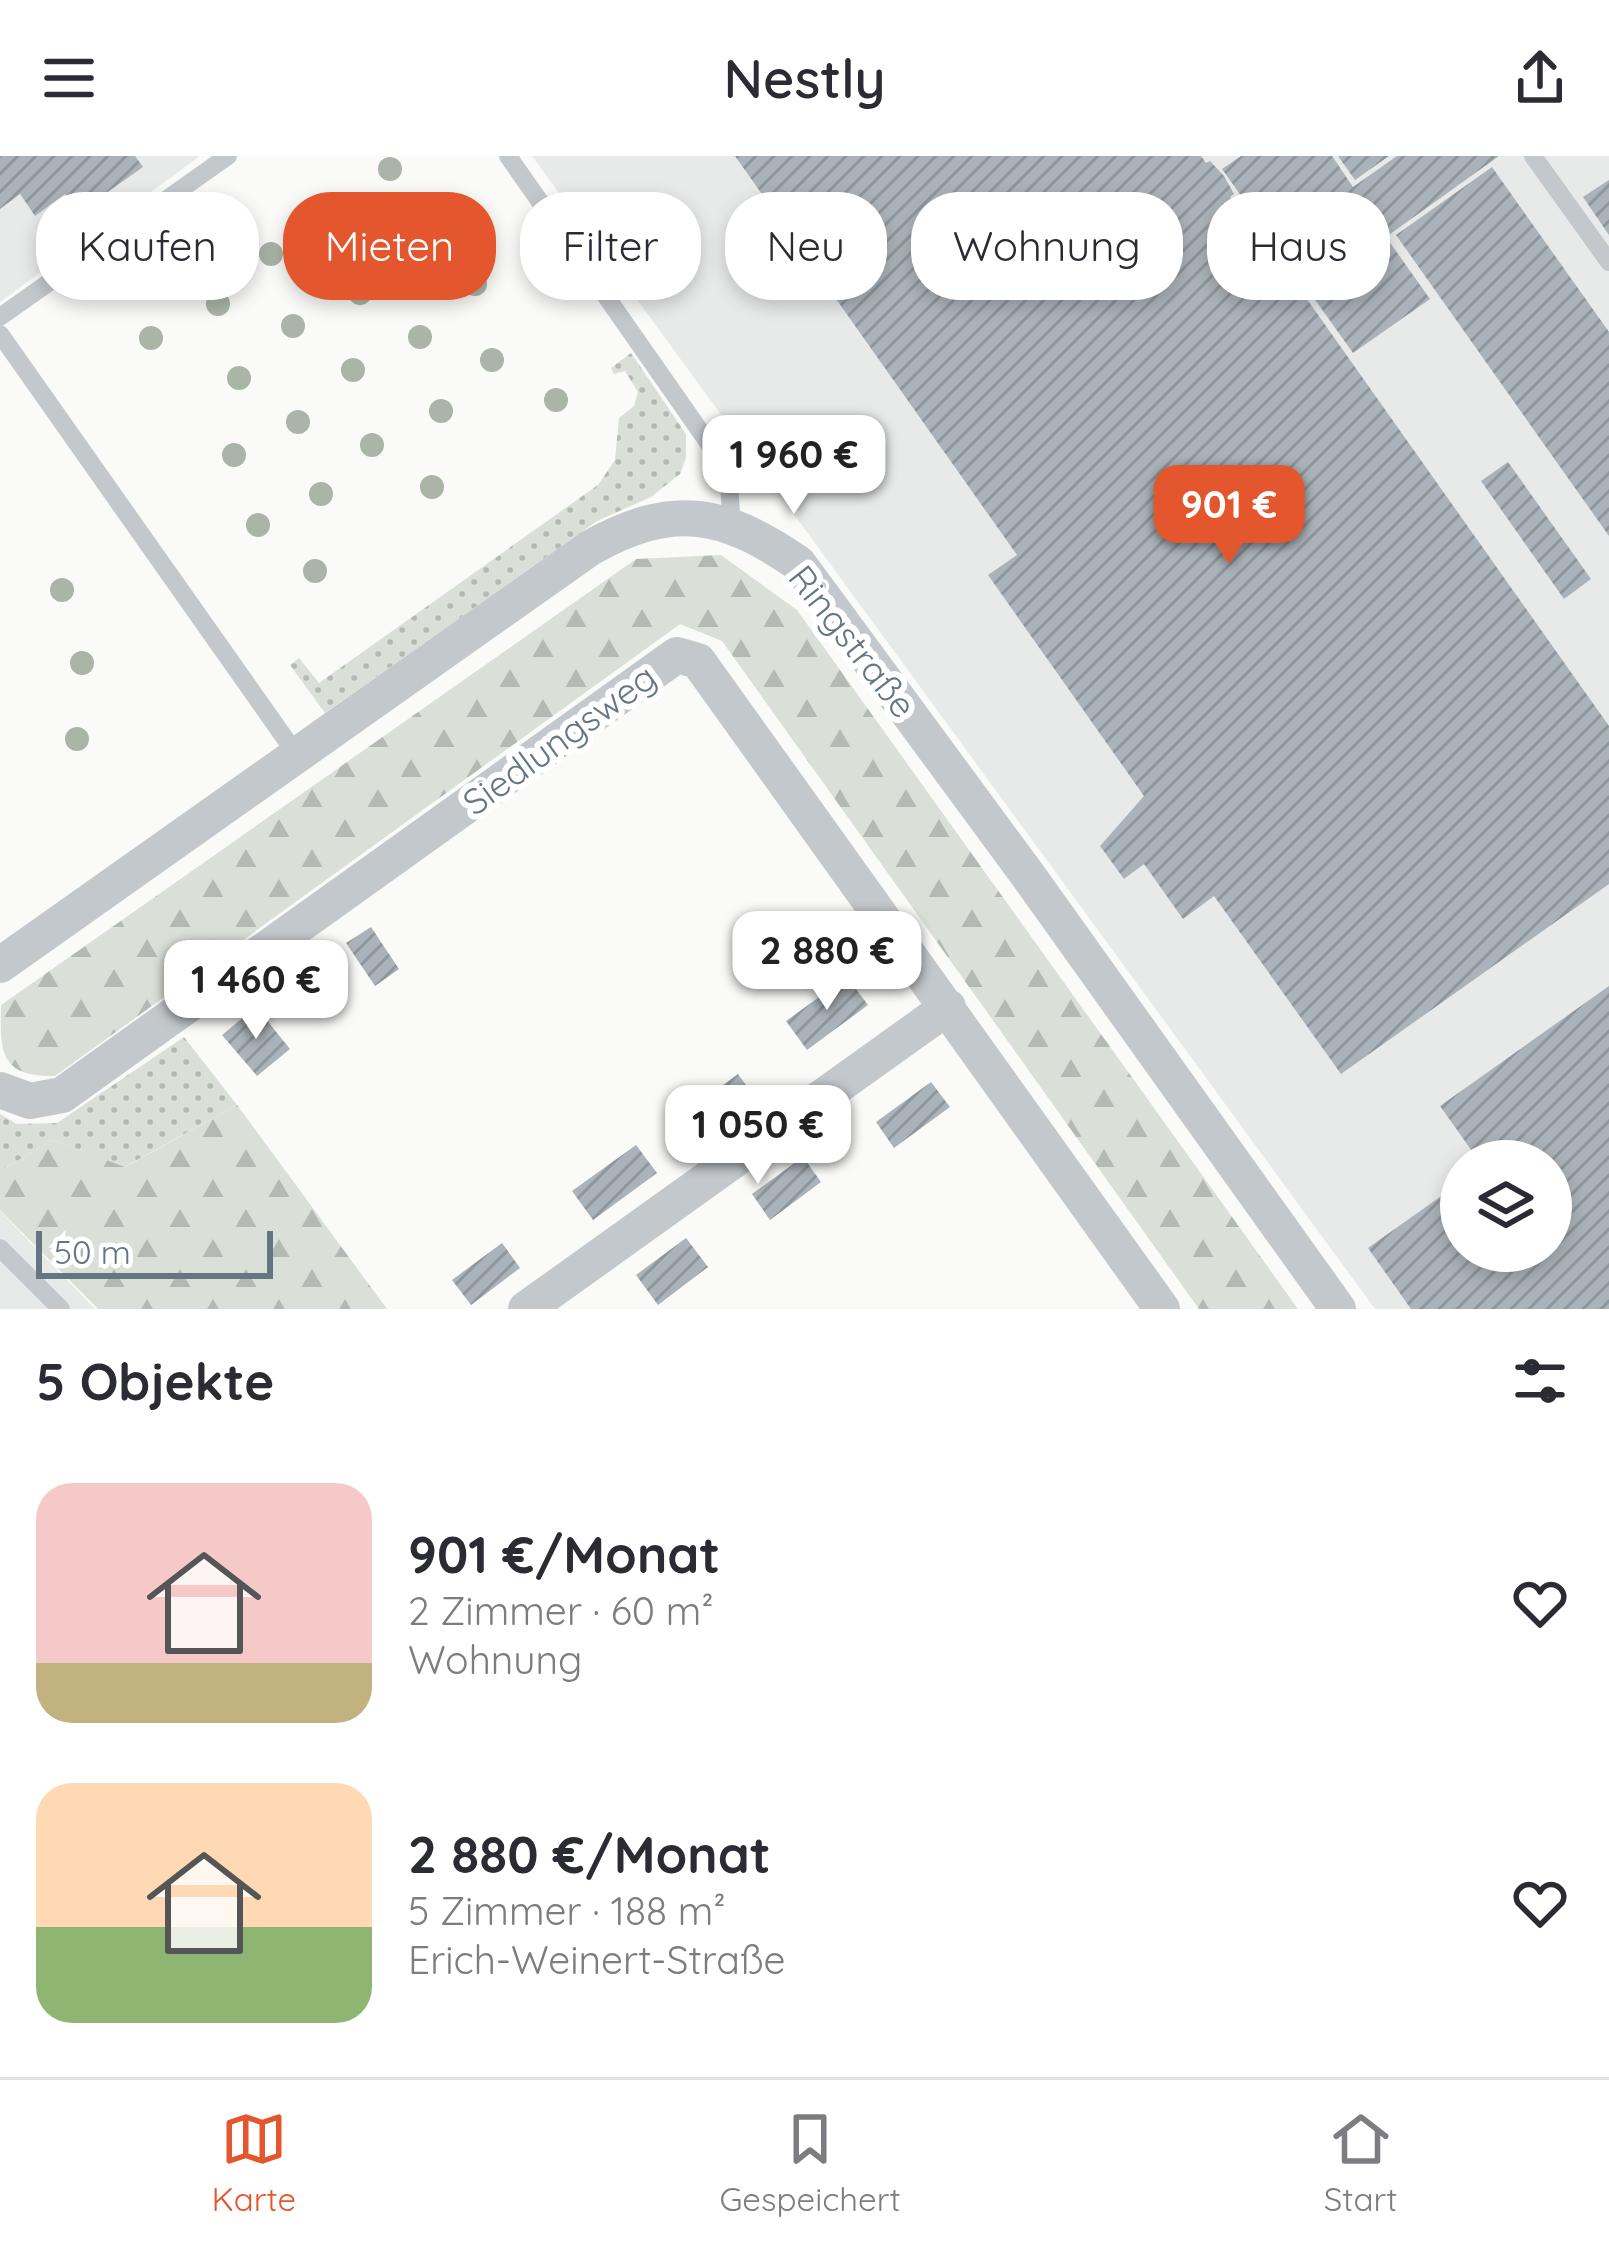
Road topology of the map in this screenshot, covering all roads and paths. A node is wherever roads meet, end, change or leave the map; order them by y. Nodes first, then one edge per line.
1 (228, 156) edge
2 (508, 156) edge
3 (1533, 156) edge
4 (1609, 262) edge
5 (0, 317) edge
6 (0, 334) edge
7 (733, 525) junction
8 (296, 754) junction
9 (0, 965) edge
10 (948, 1007) junction
11 (0, 1090) edge
12 (0, 1248) edge
13 (61, 1309) edge
14 (526, 1309) edge
15 (1162, 1309) edge
16 (1338, 1309) edge

1 - 5 lane
2 - 7 lane
3 - 4 lane
6 - 8 lane
7 - 8 street, Ringstraße
7 - 16 street, Ringstraße
8 - 9 street, Ringstraße
10 - 11 street, Siedlungsweg
10 - 14 street
10 - 15 street, Siedlungsweg
12 - 13 lane

